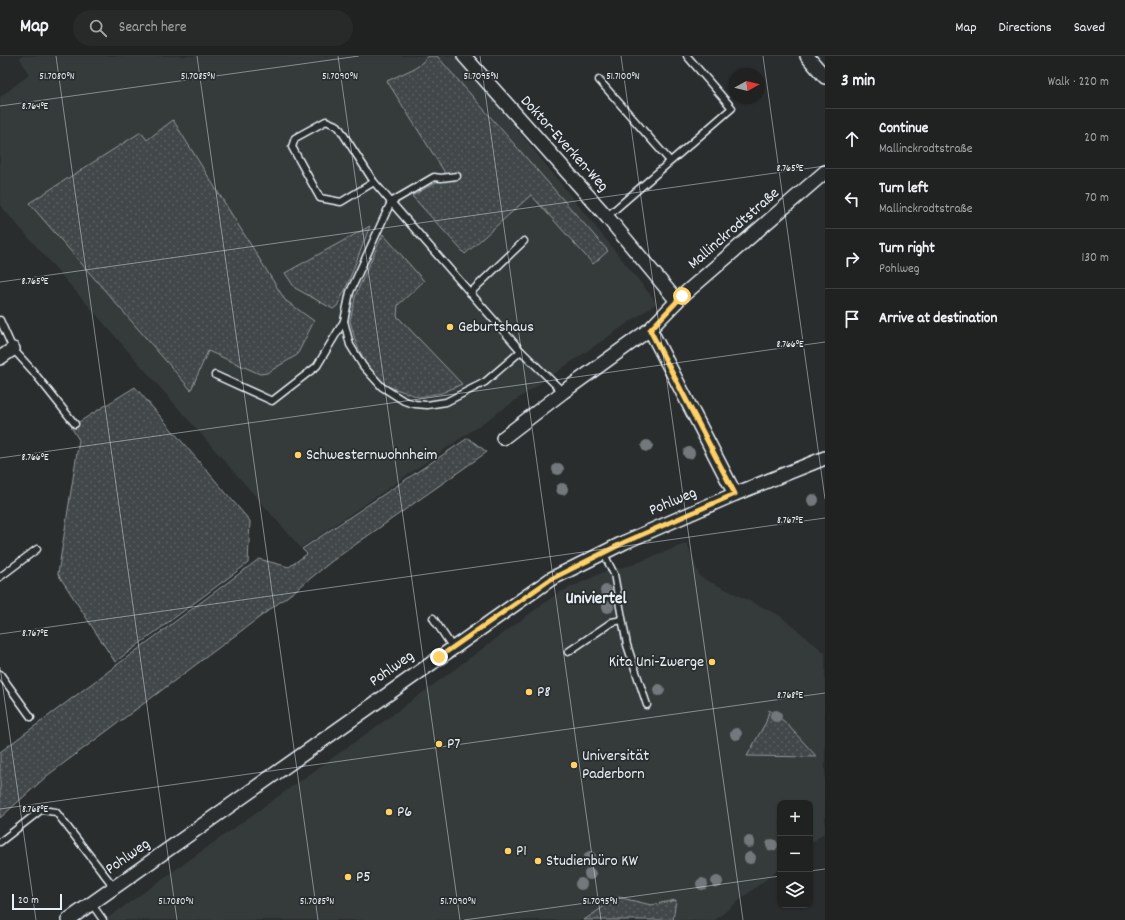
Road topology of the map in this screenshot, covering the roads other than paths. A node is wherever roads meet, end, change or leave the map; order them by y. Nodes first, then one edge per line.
1 (464, 56) edge
2 (687, 56) edge
3 (807, 56) edge
4 (825, 77) edge
5 (599, 80) dead end
6 (670, 161) junction
7 (825, 172) edge
8 (457, 176) dead end
9 (374, 182) junction
10 (391, 202) junction
11 (608, 218) junction
12 (524, 241) dead end
13 (470, 294) junction
14 (678, 300) junction
15 (0, 320) edge
16 (344, 321) junction
17 (650, 330) junction
18 (13, 349) junction
19 (521, 351) junction
20 (0, 358) edge
21 (215, 375) dead end
22 (562, 392) junction
23 (75, 424) dead end
24 (502, 438) dead end
25 (825, 458) edge
26 (735, 494) junction
27 (37, 549) dead end
28 (603, 552) junction
29 (0, 577) edge
30 (433, 618) dead end
31 (622, 620) junction
32 (453, 648) junction
33 (568, 652) dead end
34 (0, 674) edge
35 (647, 705) dead end
36 (31, 718) dead end
37 (0, 842) edge
38 (114, 888) junction
39 (92, 903) junction
40 (68, 920) edge
41 (104, 920) edge

1 - 11 street, Doktor-Everken-Weg
2 - 6 lane, Doktor-Everken-Weg
3 - 4 street
5 - 6 lane
6 - 11 lane, Doktor-Everken-Weg
7 - 14 street, Mallinckrodtstraße
8 - 10 lane
9 - 9 lane
9 - 10 lane
10 - 13 lane
10 - 16 lane
11 - 14 street, Doktor-Everken-Weg
12 - 13 lane
13 - 19 lane
14 - 17 street, Mallinckrodtstraße
15 - 18 lane
16 - 19 lane
16 - 21 lane
17 - 22 street, Mallinckrodtstraße
17 - 26 street
18 - 20 street
18 - 23 lane
19 - 22 lane
22 - 24 street, Mallinckrodtstraße
25 - 26 street, Pohlweg
26 - 28 street, Pohlweg
27 - 29 lane
28 - 31 lane
28 - 32 street, Pohlweg
30 - 32 lane
31 - 33 lane
31 - 35 lane
32 - 38 street, Pohlweg
34 - 36 lane
37 - 38 lane
38 - 39 street, Pohlweg
39 - 40 street, Pohlweg
39 - 41 lane

